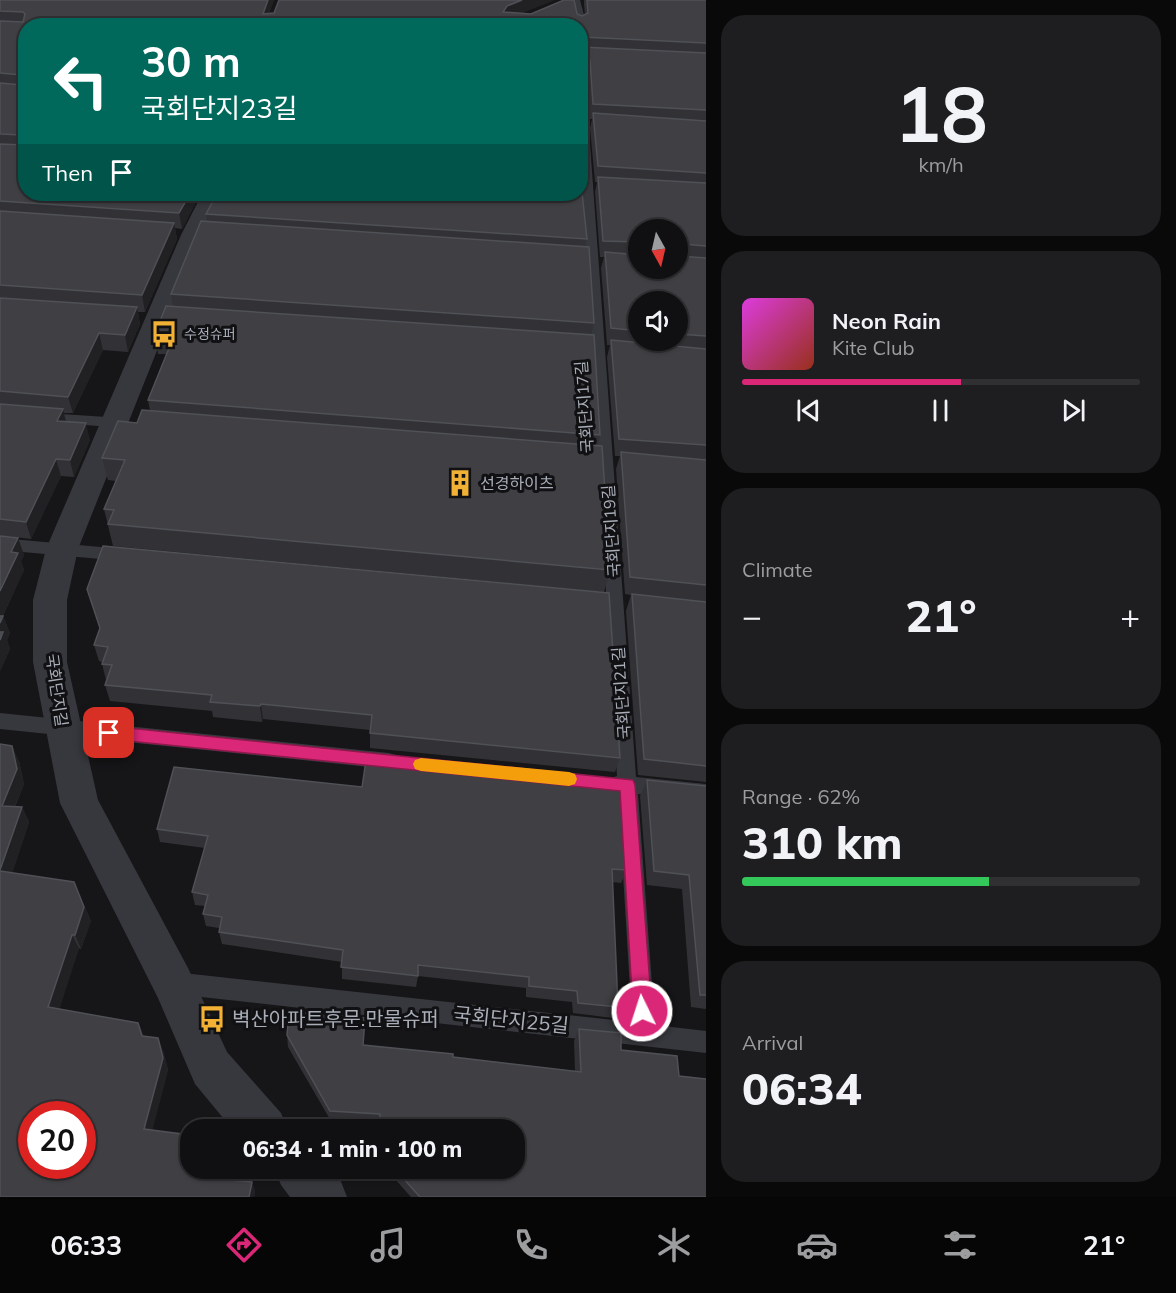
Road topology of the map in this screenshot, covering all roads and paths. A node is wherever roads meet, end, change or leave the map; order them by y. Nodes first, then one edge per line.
1 (572, 1) edge
2 (580, 18) edge
3 (588, 165) edge
4 (589, 186) edge
5 (209, 201) edge
6 (0, 414) edge
7 (128, 424) junction
8 (606, 462) joint
9 (0, 544) edge
10 (62, 549) junction
11 (144, 557) edge
12 (615, 601) joint
13 (0, 721) edge
14 (62, 728) junction
15 (404, 763) edge
16 (604, 783) edge
17 (627, 785) junction
18 (706, 792) edge
19 (172, 983) junction
20 (644, 1034) junction
21 (706, 1042) edge
22 (255, 1119) edge
23 (307, 1179) edge
24 (322, 1197) edge

1 - 2 lane
3 - 4 lane, 국회단지17길
4 - 8 lane, 국회단지17길
5 - 7 street, 국회단지길
6 - 7 lane
7 - 10 street, 국회단지길
8 - 12 lane, 국회단지19길
9 - 10 lane
10 - 11 lane
10 - 14 street, 국회단지길
12 - 17 lane, 국회단지21길
13 - 14 lane
14 - 15 lane
14 - 19 street, 국회단지길
16 - 17 lane
17 - 18 lane
17 - 20 lane, 국회단지21길
19 - 20 lane, 국회단지25길
19 - 22 street, 국회단지길
20 - 21 lane, 국회단지25길
23 - 24 street

